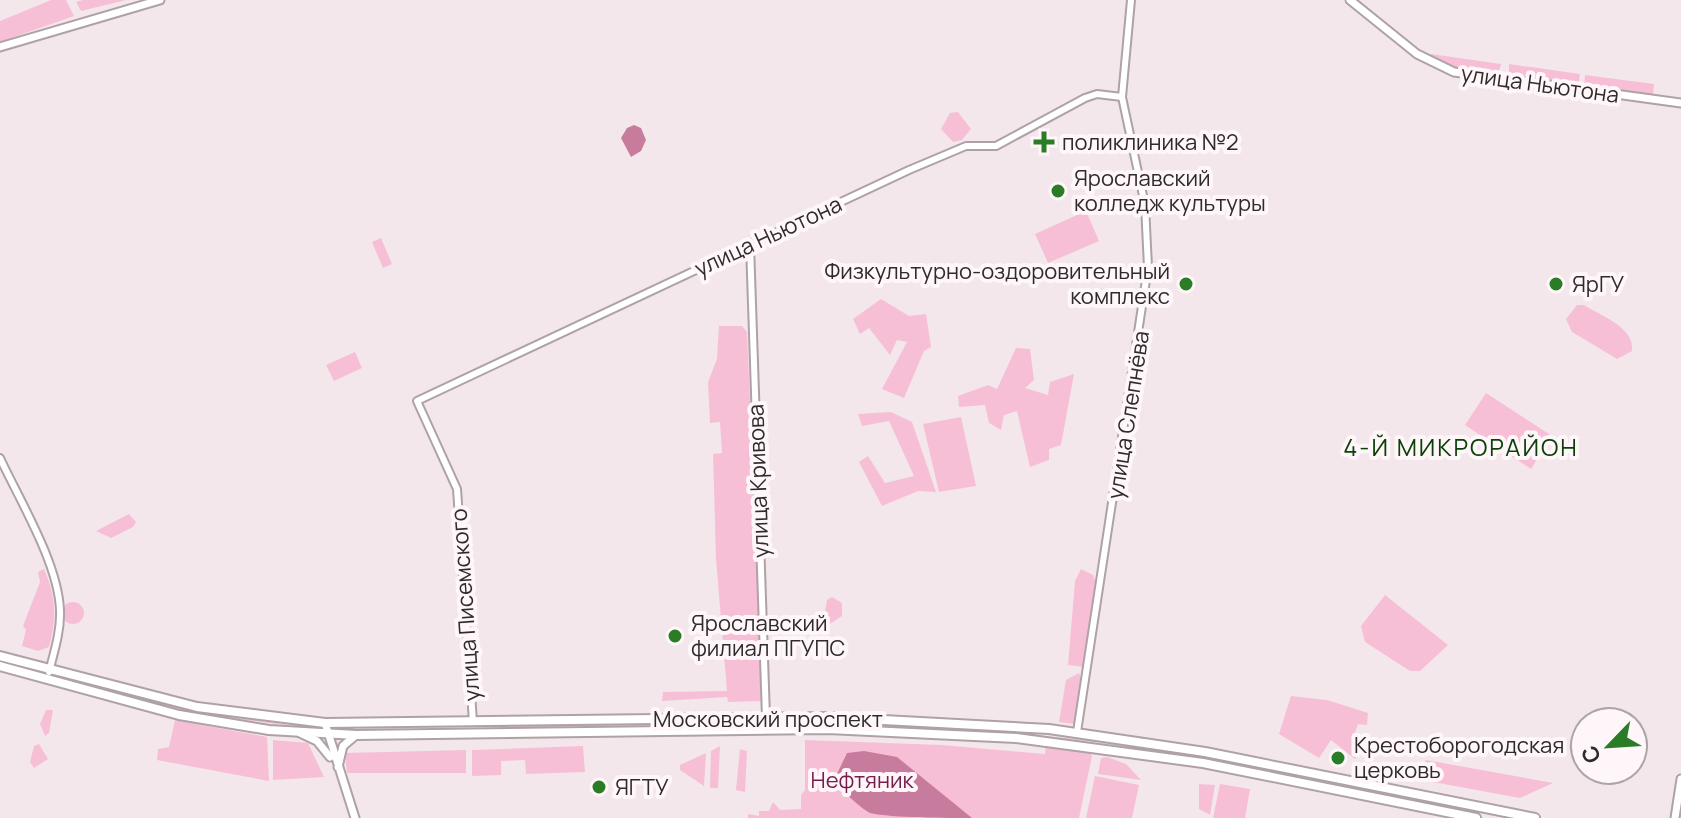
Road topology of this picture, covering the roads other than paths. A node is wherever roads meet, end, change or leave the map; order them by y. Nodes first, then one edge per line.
1 (160, 0) edge
2 (1131, 0) edge
3 (1350, 0) edge
4 (0, 47) edge
5 (1122, 97) junction
6 (1681, 103) edge
7 (750, 245) junction
8 (417, 401) joint
9 (0, 458) edge
10 (0, 656) edge
11 (0, 666) edge
12 (49, 669) junction
13 (47, 679) junction
14 (766, 717) junction
15 (473, 722) junction
16 (964, 722) junction
17 (325, 723) junction
18 (1077, 732) junction
19 (300, 733) junction
20 (963, 734) junction
21 (326, 735) junction
22 (356, 735) junction
23 (1101, 735) junction
24 (1099, 747) junction
25 (338, 769) junction
26 (1681, 779) edge
27 (355, 818) edge
28 (1476, 818) edge
29 (1535, 818) edge
30 (1675, 818) edge

1 - 4 main road
2 - 5 street, улица Слепнёва
3 - 6 main road, улица Ньютона
5 - 7 street, улица Ньютона
5 - 18 street, улица Слепнёва
7 - 8 street, улица Ньютона
7 - 14 street, улица Кривова
8 - 15 street, улица Писемского
9 - 12 street
10 - 12 main road, Московский проспект
11 - 13 main road, Московский проспект
12 - 13 street
12 - 17 main road, Московский проспект
13 - 19 main road, Московский проспект
14 - 15 main road, Московский проспект
14 - 16 main road, Московский проспект
15 - 17 main road, Московский проспект
16 - 18 main road, Московский проспект
16 - 20 main road
17 - 21 main road
18 - 23 main road, Московский проспект
19 - 21 main road, Московский проспект
19 - 25 main road
20 - 22 main road, Московский проспект
20 - 24 main road, Московский проспект
21 - 22 main road, Московский проспект
21 - 25 main road
22 - 25 main road
23 - 24 street
23 - 29 main road, Московский проспект
24 - 28 main road, Московский проспект
25 - 27 main road
26 - 30 main road

